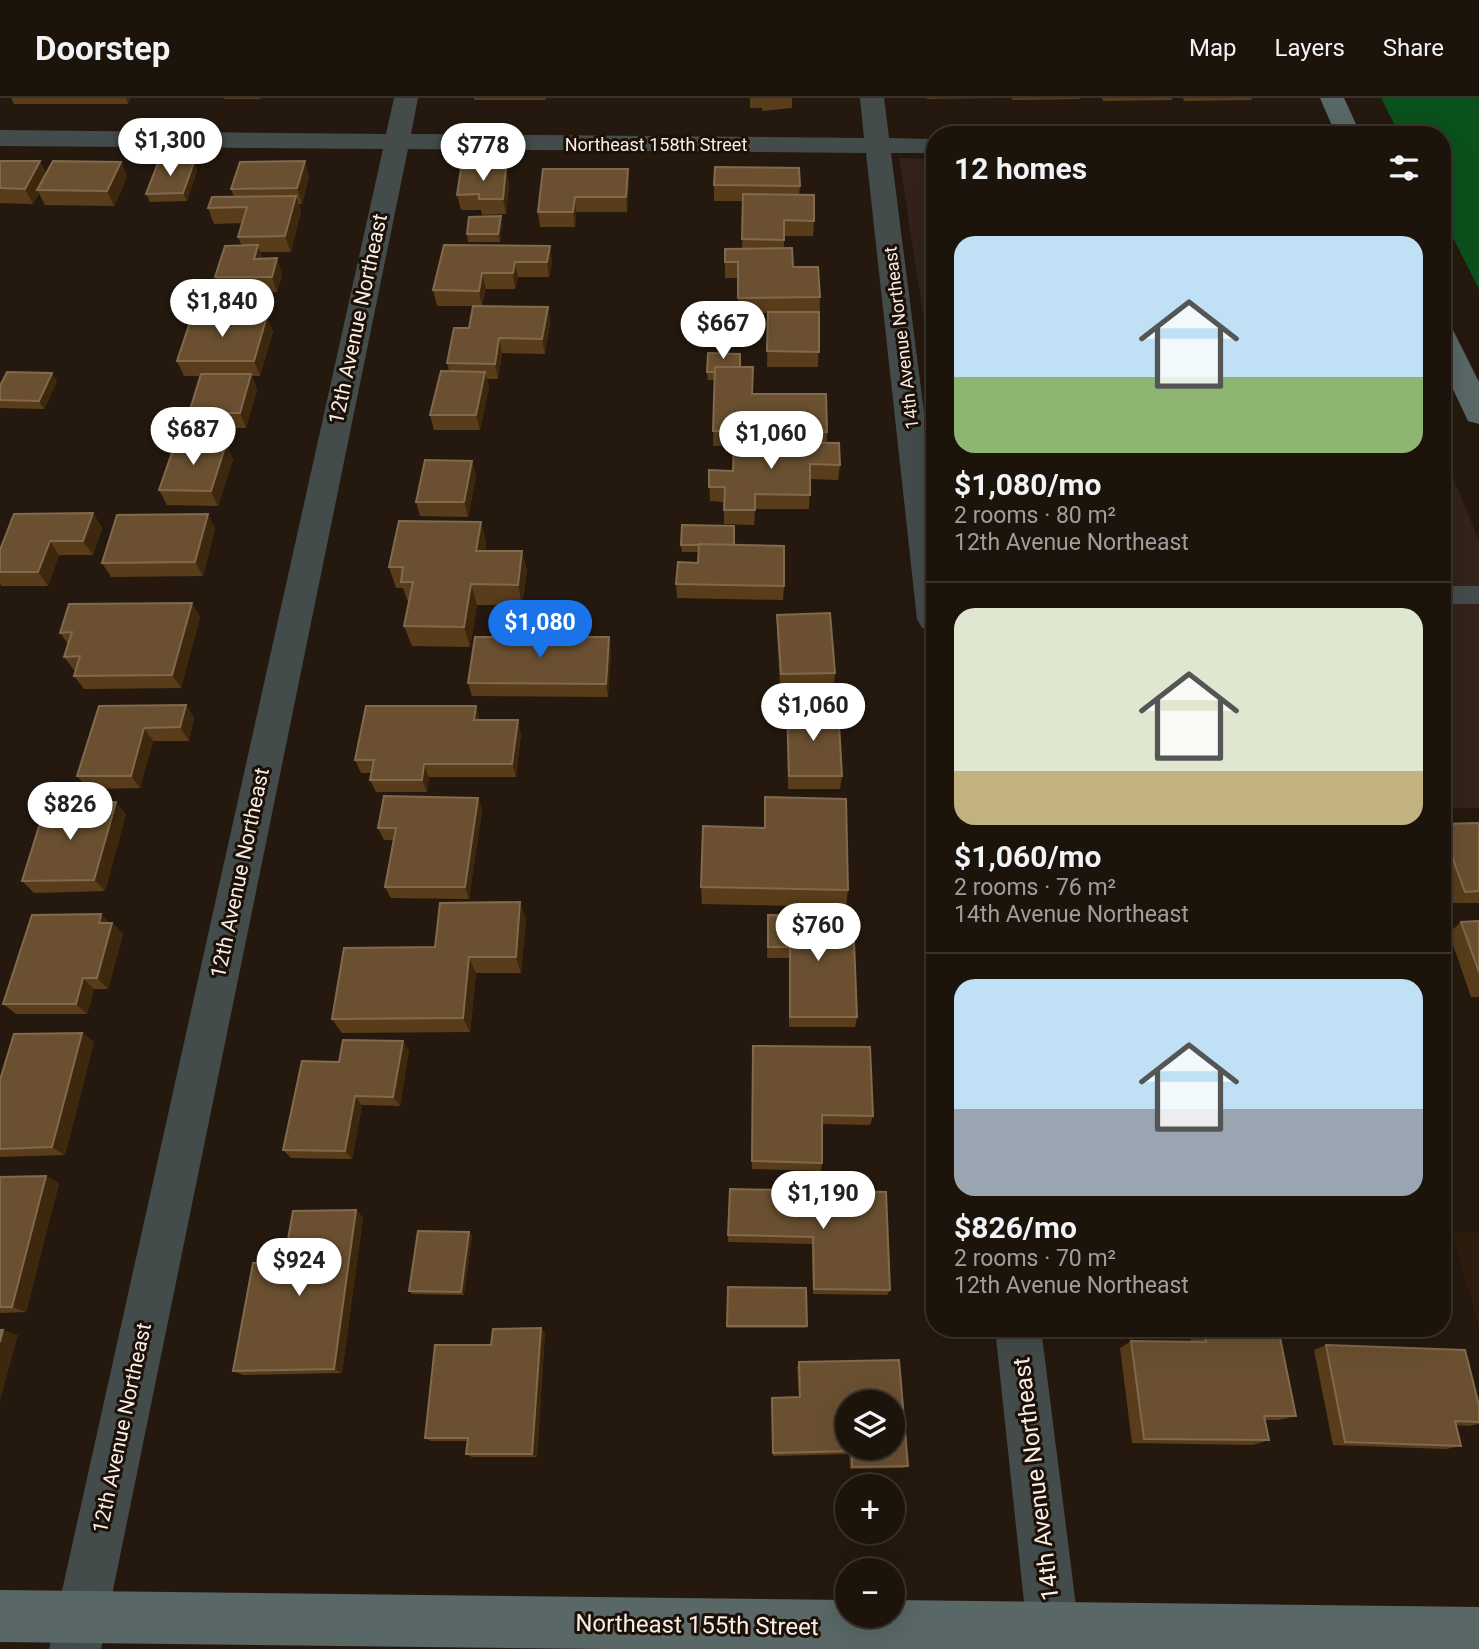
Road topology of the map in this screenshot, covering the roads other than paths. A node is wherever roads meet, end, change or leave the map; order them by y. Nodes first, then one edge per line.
1 (406, 98) edge
2 (872, 98) edge
3 (1332, 98) edge
4 (1345, 126) edge
5 (0, 138) edge
6 (396, 142) junction
7 (879, 145) junction
8 (926, 146) edge
9 (1451, 354) edge
10 (1479, 414) edge
11 (926, 550) edge
12 (1451, 595) edge
13 (1479, 595) edge
14 (1019, 1337) edge
15 (0, 1616) edge
16 (1053, 1630) junction
17 (79, 1633) edge
18 (1479, 1633) edge

1 - 6 street, 12th Avenue Northeast
2 - 7 street, 14th Avenue Northeast
3 - 4 street
5 - 6 street, Northeast 158th Street
6 - 7 street, Northeast 158th Street
6 - 17 street, 12th Avenue Northeast
7 - 8 street, Northeast 158th Street
7 - 11 street, 14th Avenue Northeast
9 - 10 street
12 - 13 lane
14 - 16 street, 14th Avenue Northeast
15 - 17 street, Northeast 155th Street
16 - 17 street, Northeast 155th Street
16 - 18 street, Northeast 155th Street

